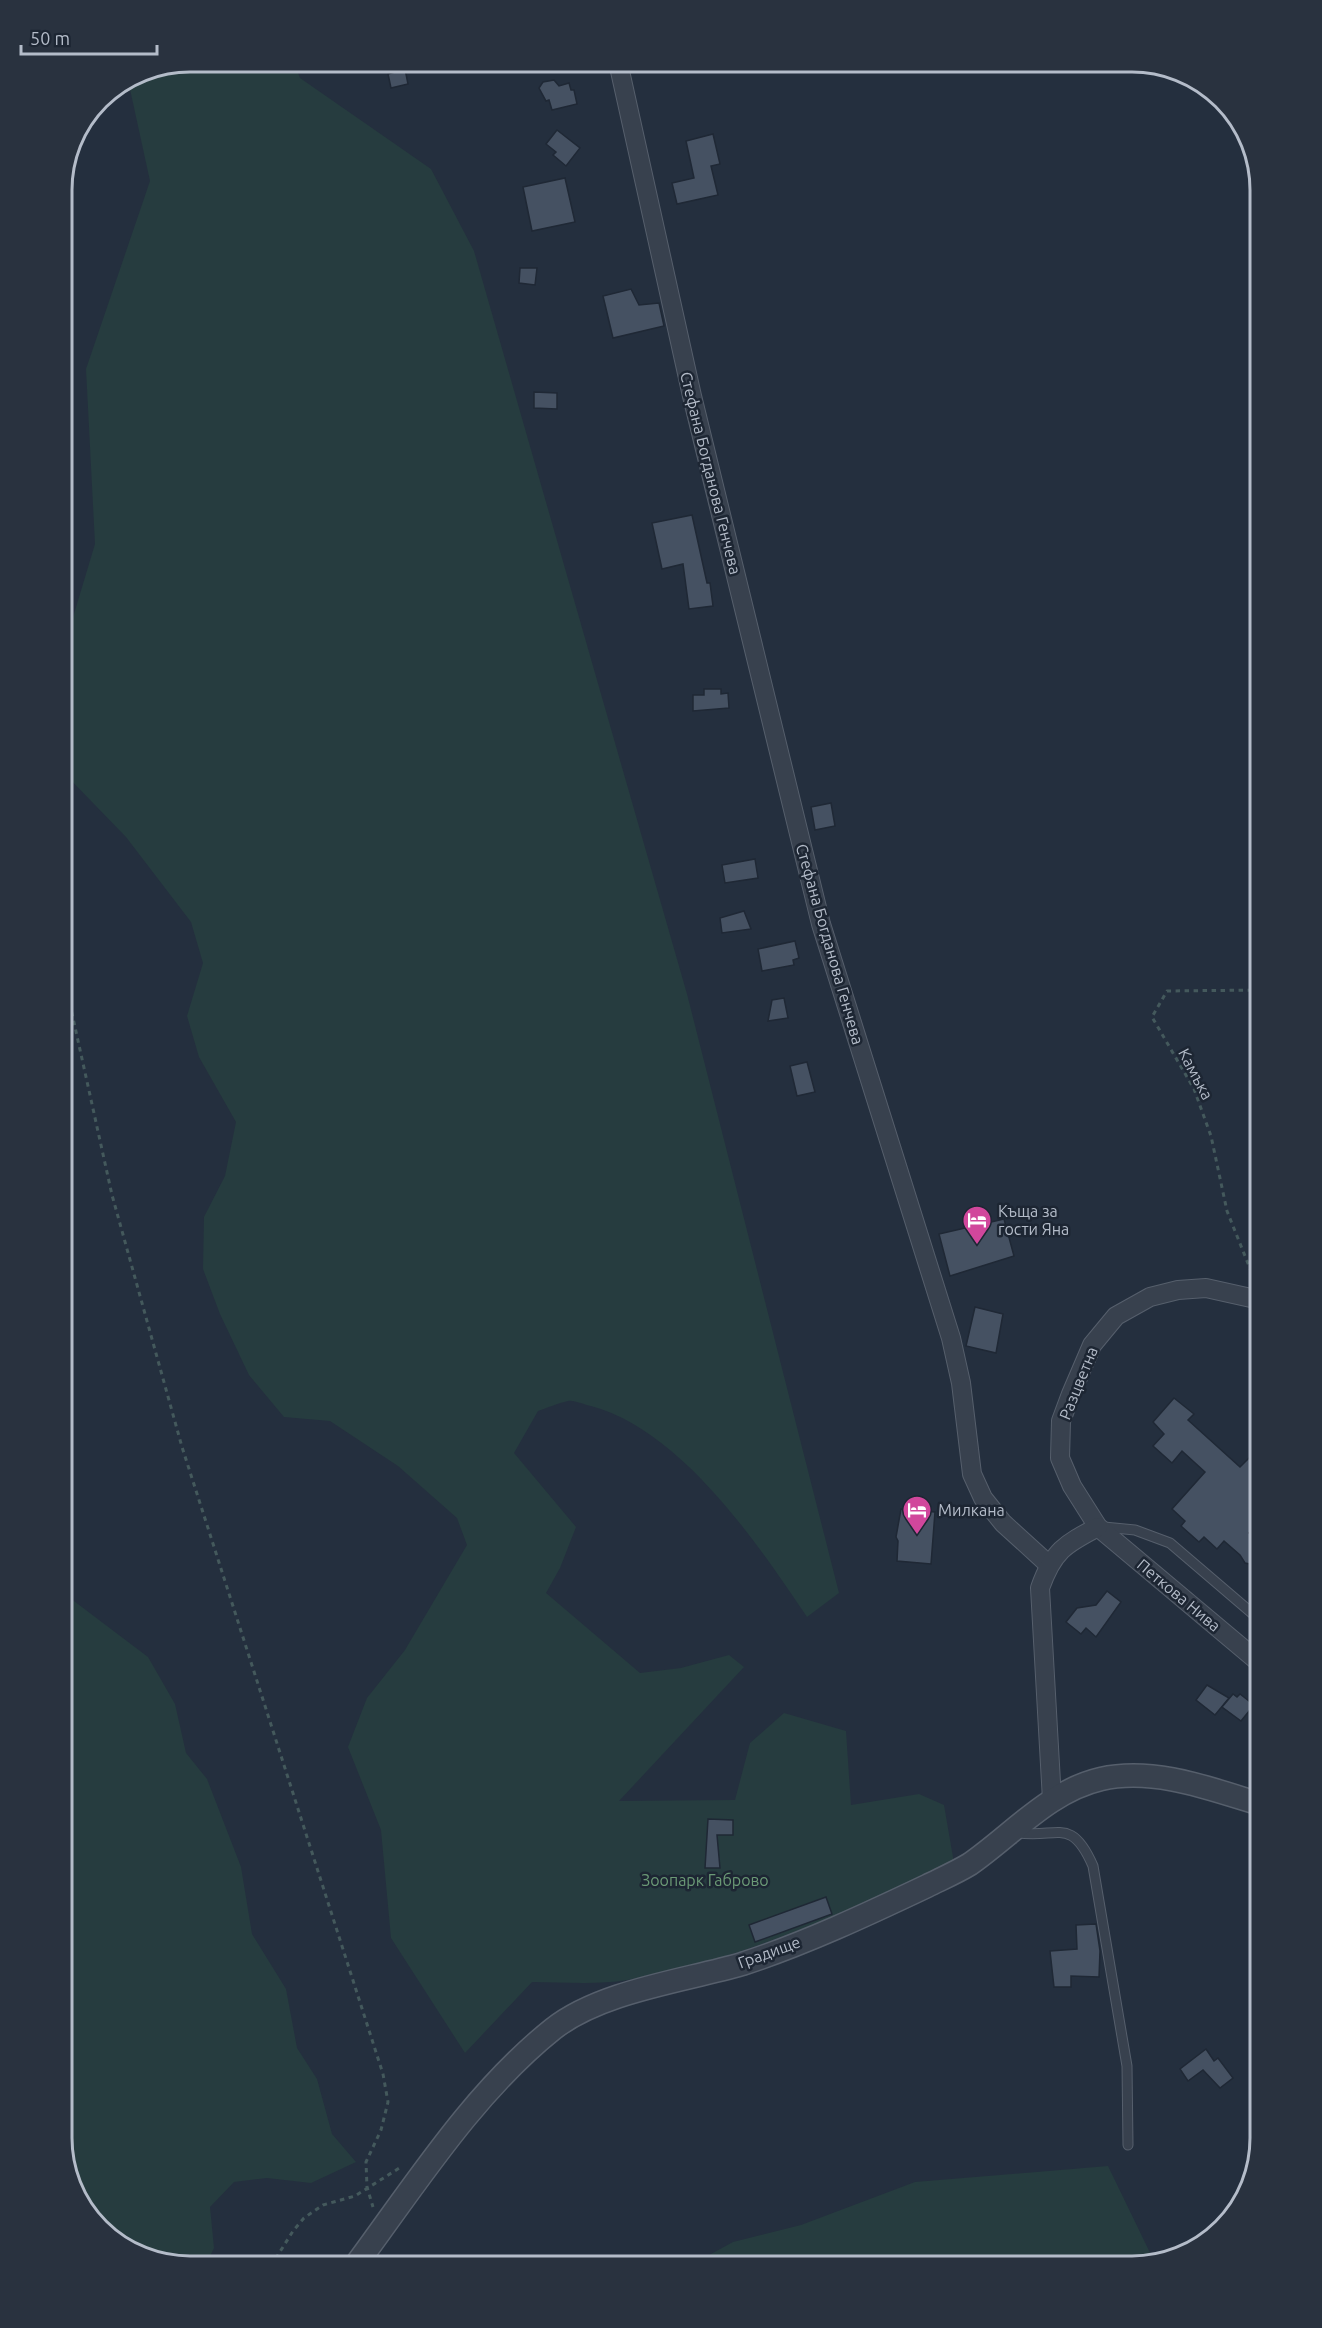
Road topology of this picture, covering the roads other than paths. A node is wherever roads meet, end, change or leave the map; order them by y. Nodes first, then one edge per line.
1 (620, 72) edge
2 (1250, 1292) edge
3 (1098, 1527) junction
4 (1048, 1564) junction
5 (1250, 1611) edge
6 (1250, 1655) edge
7 (1052, 1800) junction
8 (1250, 1801) edge
9 (1012, 1831) junction
10 (1128, 2145) dead end
11 (362, 2256) edge

1 - 4 street, Стефана Богданова Генчева
2 - 3 street, Разцветна
3 - 4 street
3 - 5 lane
3 - 6 street, Петкова Нива
4 - 7 street
7 - 8 street, Градище
7 - 9 street, Градище
9 - 10 lane
9 - 11 street, Градище

